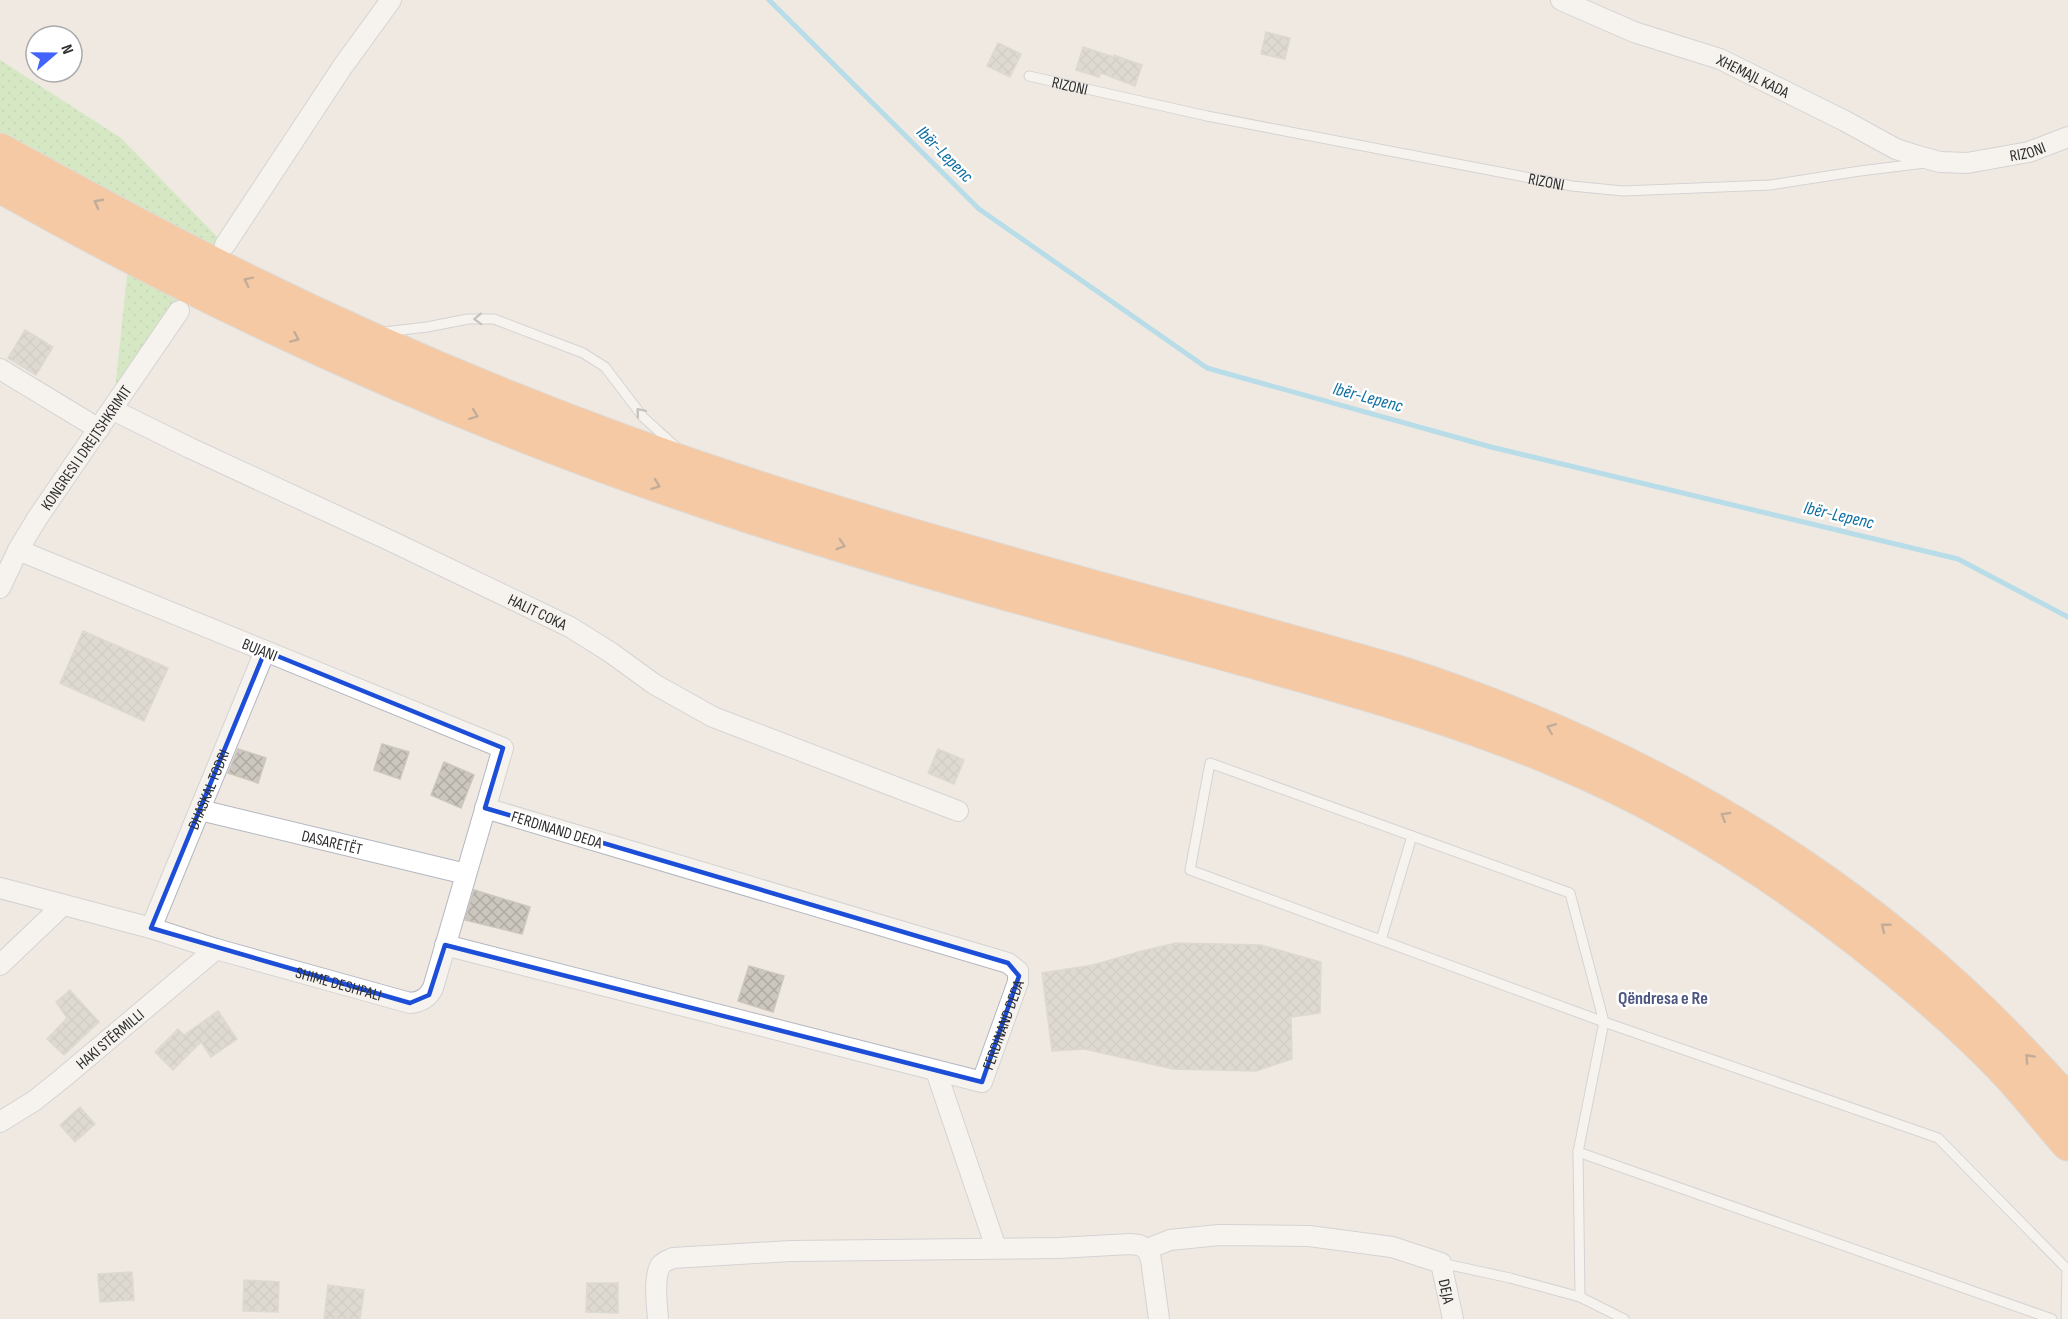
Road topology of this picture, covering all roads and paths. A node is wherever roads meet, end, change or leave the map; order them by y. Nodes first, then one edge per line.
1 (391, 0) edge
2 (1561, 0) edge
3 (1029, 76) dead end
4 (2068, 137) edge
5 (0, 150) edge
6 (1940, 162) junction
7 (0, 186) edge
8 (225, 245) dead end
9 (179, 311) dead end
10 (364, 334) junction
11 (0, 369) edge
12 (113, 410) junction
13 (99, 429) junction
14 (698, 467) junction
15 (18, 550) junction
16 (0, 588) edge
17 (265, 651) junction
18 (503, 748) joint
19 (485, 808) junction
20 (200, 810) junction
21 (958, 811) dead end
22 (1412, 836) junction
23 (466, 874) junction
24 (0, 888) edge
25 (62, 906) junction
26 (151, 928) junction
27 (1381, 940) junction
28 (445, 945) junction
29 (216, 949) junction
30 (0, 965) edge
31 (1605, 1022) junction
32 (936, 1071) junction
33 (2068, 1101) edge
34 (0, 1122) edge
35 (2068, 1144) edge
36 (1578, 1152) junction
37 (996, 1248) junction
38 (1147, 1249) junction
39 (1441, 1263) junction
40 (1580, 1297) junction
41 (657, 1319) edge
42 (1159, 1319) edge
43 (1453, 1319) edge
44 (1624, 1319) edge
45 (2052, 1319) edge
46 (2066, 1319) edge

1 - 8 street
2 - 6 street, XHEMAJL KADA
3 - 6 lane, RIZONI
4 - 6 street, RIZONI
10 -> 5 highway
7 -> 35 highway
9 - 12 street, KONGRESI I DREJTSHKRIMIT
10 - 14 highway
14 -> 10 lane
11 - 13 street
12 - 13 street, KONGRESI I DREJTSHKRIMIT
12 - 21 street, HALIT COKA
13 - 15 street, KONGRESI I DREJTSHKRIMIT
33 -> 14 highway
15 - 16 street, KONGRESI I DREJTSHKRIMIT
15 - 17 street, BUJANI
17 - 18 street, BUJANI
17 - 20 street, DHASKAL TODRI
18 - 19 street, SHIME DESHPALI
19 - 23 street, SHIME DESHPALI
19 - 32 street, FERDINAND DEDA
20 - 23 street, DASARETËT
20 - 26 street, DHASKAL TODRI
22 - 27 lane
22 - 27 lane
22 - 31 lane
23 - 28 street, SHIME DESHPALI
24 - 25 street, SHIME DESHPALI
25 - 26 street, SHIME DESHPALI
25 - 30 street
26 - 29 street, SHIME DESHPALI
27 - 31 lane
28 - 29 street, SHIME DESHPALI
28 - 32 street, FERDINAND DEDA
29 - 34 street, HAKI STËRMILLI
31 - 36 lane
31 - 46 lane
32 - 37 street
36 - 40 lane
36 - 45 lane
37 - 38 street
37 - 41 street
38 - 39 street
38 - 42 street
39 - 40 lane
39 - 43 street, DEJA
40 - 44 lane

